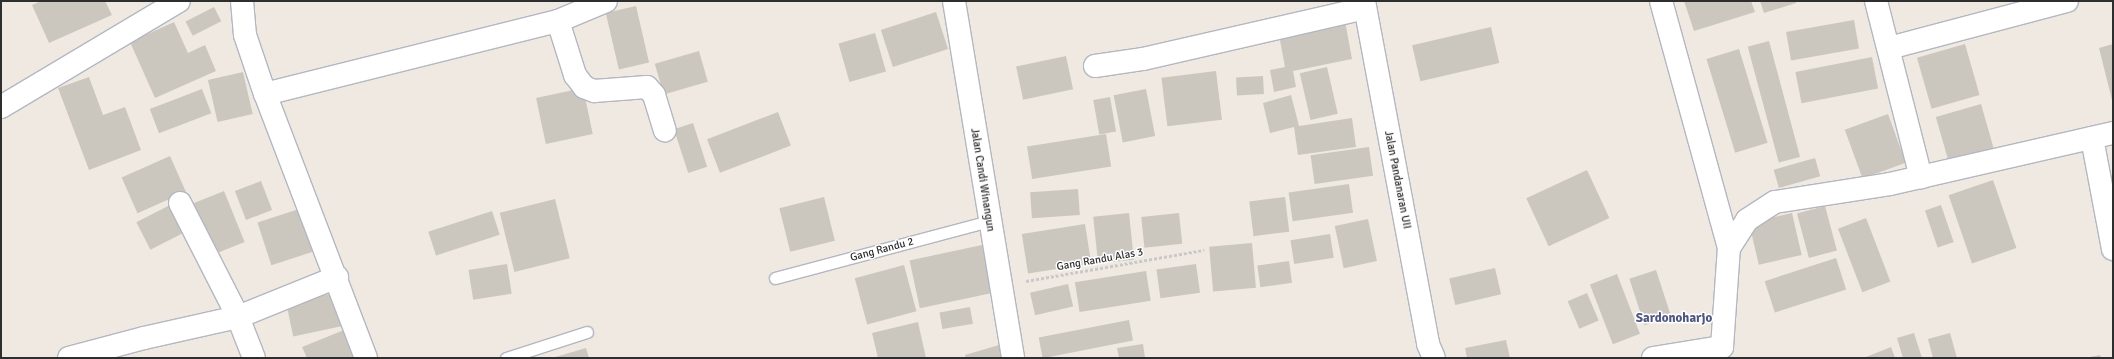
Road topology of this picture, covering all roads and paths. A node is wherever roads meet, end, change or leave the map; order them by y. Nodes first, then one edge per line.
1 (179, 1) edge
2 (242, 1) edge
3 (606, 1) edge
4 (954, 1) edge
5 (1661, 1) edge
6 (1876, 1) edge
7 (2067, 1) edge
8 (1364, 5) edge
9 (558, 21) junction
10 (1889, 48) junction
11 (1095, 66) dead end
12 (265, 94) junction
13 (1, 106) edge
14 (665, 130) dead end
15 (2113, 133) edge
16 (2092, 138) junction
17 (1921, 177) junction
18 (180, 203) dead end
19 (989, 221) junction
20 (1729, 248) junction
21 (2113, 249) edge
22 (1204, 250) dead end
23 (337, 277) junction
24 (775, 278) dead end
25 (1000, 285) junction
26 (238, 318) junction
27 (587, 332) dead end
28 (1724, 352) edge
29 (69, 358) edge
30 (254, 358) edge
31 (366, 358) edge
32 (506, 358) edge
33 (1013, 358) edge
34 (1434, 358) edge
35 (1653, 358) edge

1 - 13 street
2 - 12 street
3 - 9 street
4 - 19 street, Jalan Candi Winangun
5 - 20 street
6 - 10 street
7 - 10 street
8 - 11 street
8 - 34 street, Jalan Pandanaran UII
9 - 12 street
9 - 14 street
10 - 17 street
12 - 23 street
15 - 16 street
16 - 17 street
16 - 21 street
17 - 20 street
18 - 26 street
19 - 24 lane, Gang Randu 2
19 - 25 street, Jalan Candi Winangun
20 - 28 street
22 - 25 path, Gang Randu Alas 3
23 - 26 street
23 - 31 street
25 - 33 street, Jalan Candi Winangun
26 - 29 street
26 - 30 street
27 - 32 lane
28 - 35 street

